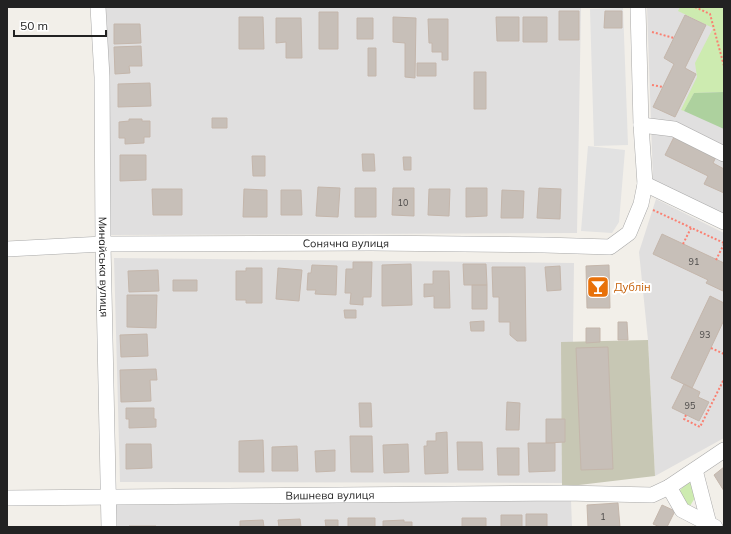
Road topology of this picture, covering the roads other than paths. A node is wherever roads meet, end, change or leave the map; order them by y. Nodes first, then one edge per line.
1 (98, 7) edge
2 (638, 7) edge
3 (641, 125) junction
4 (724, 154) edge
5 (645, 184) junction
6 (724, 222) edge
7 (103, 244) junction
8 (7, 249) edge
9 (724, 450) edge
10 (695, 470) junction
11 (669, 487) junction
12 (109, 497) junction
13 (7, 498) edge
14 (703, 501) junction
15 (688, 513) junction
16 (712, 526) edge
17 (109, 527) edge

1 - 7 street, Минайська вулиця
2 - 3 street, Сонячна вулиця
3 - 4 street
3 - 5 street, Сонячна вулиця
5 - 6 street
5 - 7 street, Сонячна вулиця
7 - 8 street, Сонячна вулиця
7 - 12 street, Минайська вулиця
9 - 10 street
10 - 11 street
10 - 14 street
11 - 12 street, Вишнева вулиця
11 - 15 street
12 - 13 street, Вишнева вулиця
12 - 17 street, Минайська вулиця
14 - 15 street
14 - 16 street
15 - 16 street

